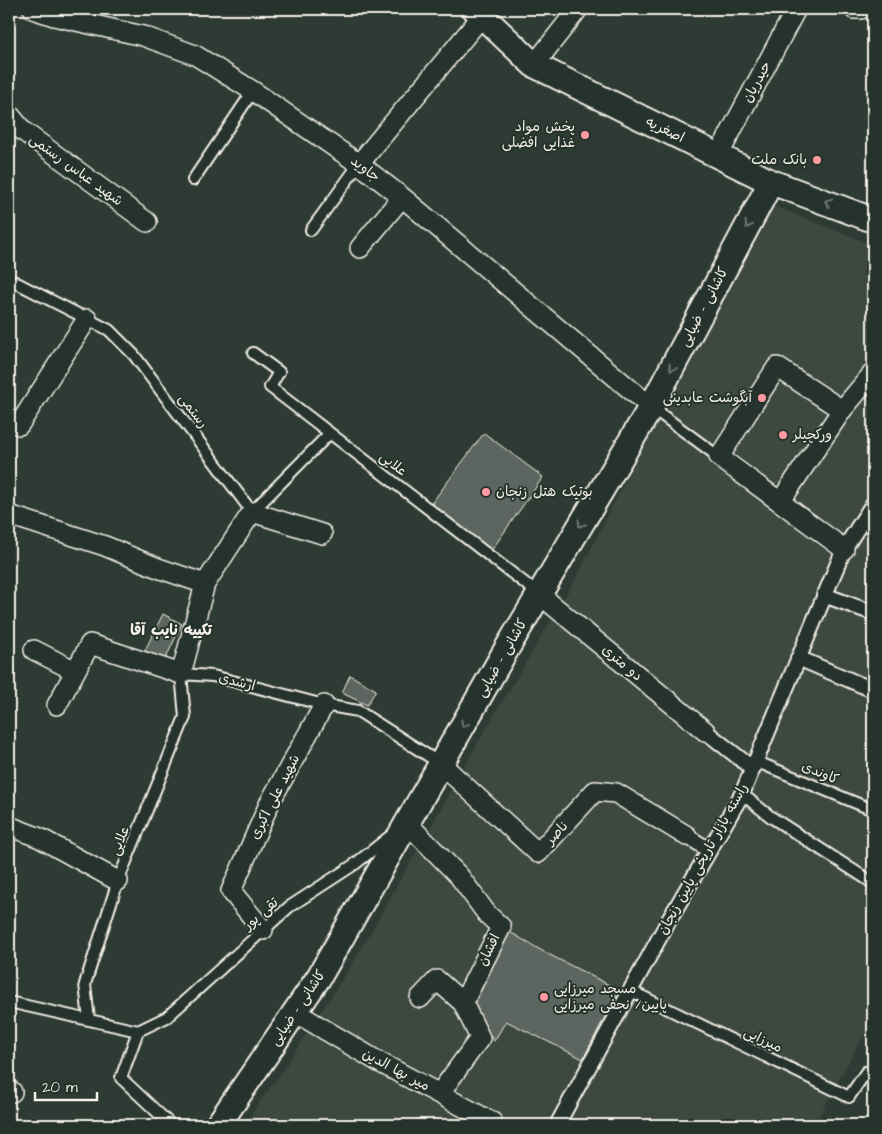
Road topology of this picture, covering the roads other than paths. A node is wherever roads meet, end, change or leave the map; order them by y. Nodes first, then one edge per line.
1 (33, 9) edge
2 (578, 9) edge
3 (796, 9) edge
4 (854, 9) edge
5 (861, 9) edge
6 (478, 12) edge
7 (534, 65) junction
8 (253, 91) junction
9 (9, 114) edge
10 (718, 156) junction
11 (359, 164) junction
12 (193, 180) dead end
13 (771, 182) junction
14 (402, 198) junction
15 (873, 220) edge
16 (147, 222) dead end
17 (312, 230) dead end
18 (360, 248) dead end
19 (9, 278) edge
20 (87, 319) junction
21 (253, 353) dead end
22 (873, 373) edge
23 (652, 408) junction
24 (842, 410) junction
25 (19, 425) dead end
26 (330, 433) junction
27 (719, 457) junction
28 (780, 502) junction
29 (873, 504) edge
30 (252, 512) junction
31 (9, 515) edge
32 (322, 534) dead end
33 (844, 549) junction
34 (205, 584) junction
35 (539, 594) junction
36 (824, 596) junction
37 (873, 613) edge
38 (34, 650) dead end
39 (798, 658) junction
40 (75, 670) junction
41 (181, 674) junction
42 (873, 690) edge
43 (57, 705) dead end
44 (324, 705) junction
45 (705, 732) joint
46 (441, 764) junction
47 (754, 765) junction
48 (742, 794) junction
49 (873, 810) edge
50 (407, 823) junction
51 (9, 826) edge
52 (687, 836) joint
53 (709, 850) junction
54 (118, 881) junction
55 (873, 883) edge
56 (263, 930) junction
57 (631, 991) junction
58 (420, 998) dead end
59 (9, 1002) edge
60 (463, 1003) junction
61 (295, 1012) junction
62 (89, 1020) junction
63 (138, 1031) junction
64 (873, 1075) edge
65 (440, 1093) junction
66 (495, 1123) edge
67 (171, 1125) edge
68 (218, 1125) edge
69 (557, 1125) edge

1 - 8 street, جاوید
2 - 7 street
3 - 10 street, حیدریان
4 - 5 street
6 - 7 street, اصغریه
6 - 11 street
7 - 10 street, اصغریه
8 - 11 street, جاوید
8 - 12 lane
9 - 16 street, شهید عباس رستمی
10 - 13 street, اصغریه
11 - 14 street, جاوید
11 - 17 lane
15 -> 13 street, اصغریه
13 -> 23 street, کاشانی - ضیایی
14 - 18 street
14 - 23 street, جاوید
19 - 20 lane, رستمی
20 - 25 street
20 - 30 lane, رستمی
21 - 26 lane, علایی
22 - 24 street
23 - 27 lane
23 -> 35 street, کاشانی - ضیایی
24 - 27 street
24 - 28 street
26 - 30 lane
26 - 35 lane, علایی
27 - 28 street
28 - 33 street
29 - 33 street, راسته بازار تاریخی پایین زنجان
30 - 32 street
30 - 34 street
31 - 34 street
33 - 36 street, راسته بازار تاریخی پایین زنجان
34 - 41 street
35 - 45 street, دو متری
35 -> 46 street, کاشانی - ضیایی
36 - 37 street
36 - 39 street, راسته بازار تاریخی پایین زنجان
38 - 40 street
39 - 42 street
39 - 47 street, راسته بازار تاریخی پایین زنجان
40 - 41 street, ارشدی
40 - 43 street, ارشدی
41 - 44 lane, ارشدی
41 - 54 lane, علایی
44 - 46 lane, ارشدی
44 - 56 street, شهید علی اکبری
45 - 47 street
46 - 50 street, کاشانی - ضیایی
46 - 52 street, ناصر
47 - 48 street, راسته بازار تاریخی پایین زنجان
47 - 49 lane, کاوندی
48 - 53 street, راسته بازار تاریخی پایین زنجان
48 - 55 lane
50 - 56 lane, تقی پور
50 - 60 street, افشان
50 - 61 street, کاشانی - ضیایی
51 - 54 street
52 - 53 street
53 - 57 street, راسته بازار تاریخی پایین زنجان
54 - 62 lane, علایی
56 - 63 lane, تقی پور
57 - 64 lane, میرزایی
57 - 69 street, راسته بازار تاریخی پایین زنجان
58 - 60 street
59 - 62 lane
60 - 65 street
61 - 65 street, میر بها الدین
61 - 68 street, کاشانی - ضیایی
62 - 63 lane
63 - 67 lane
65 - 66 street, میر بها الدین

